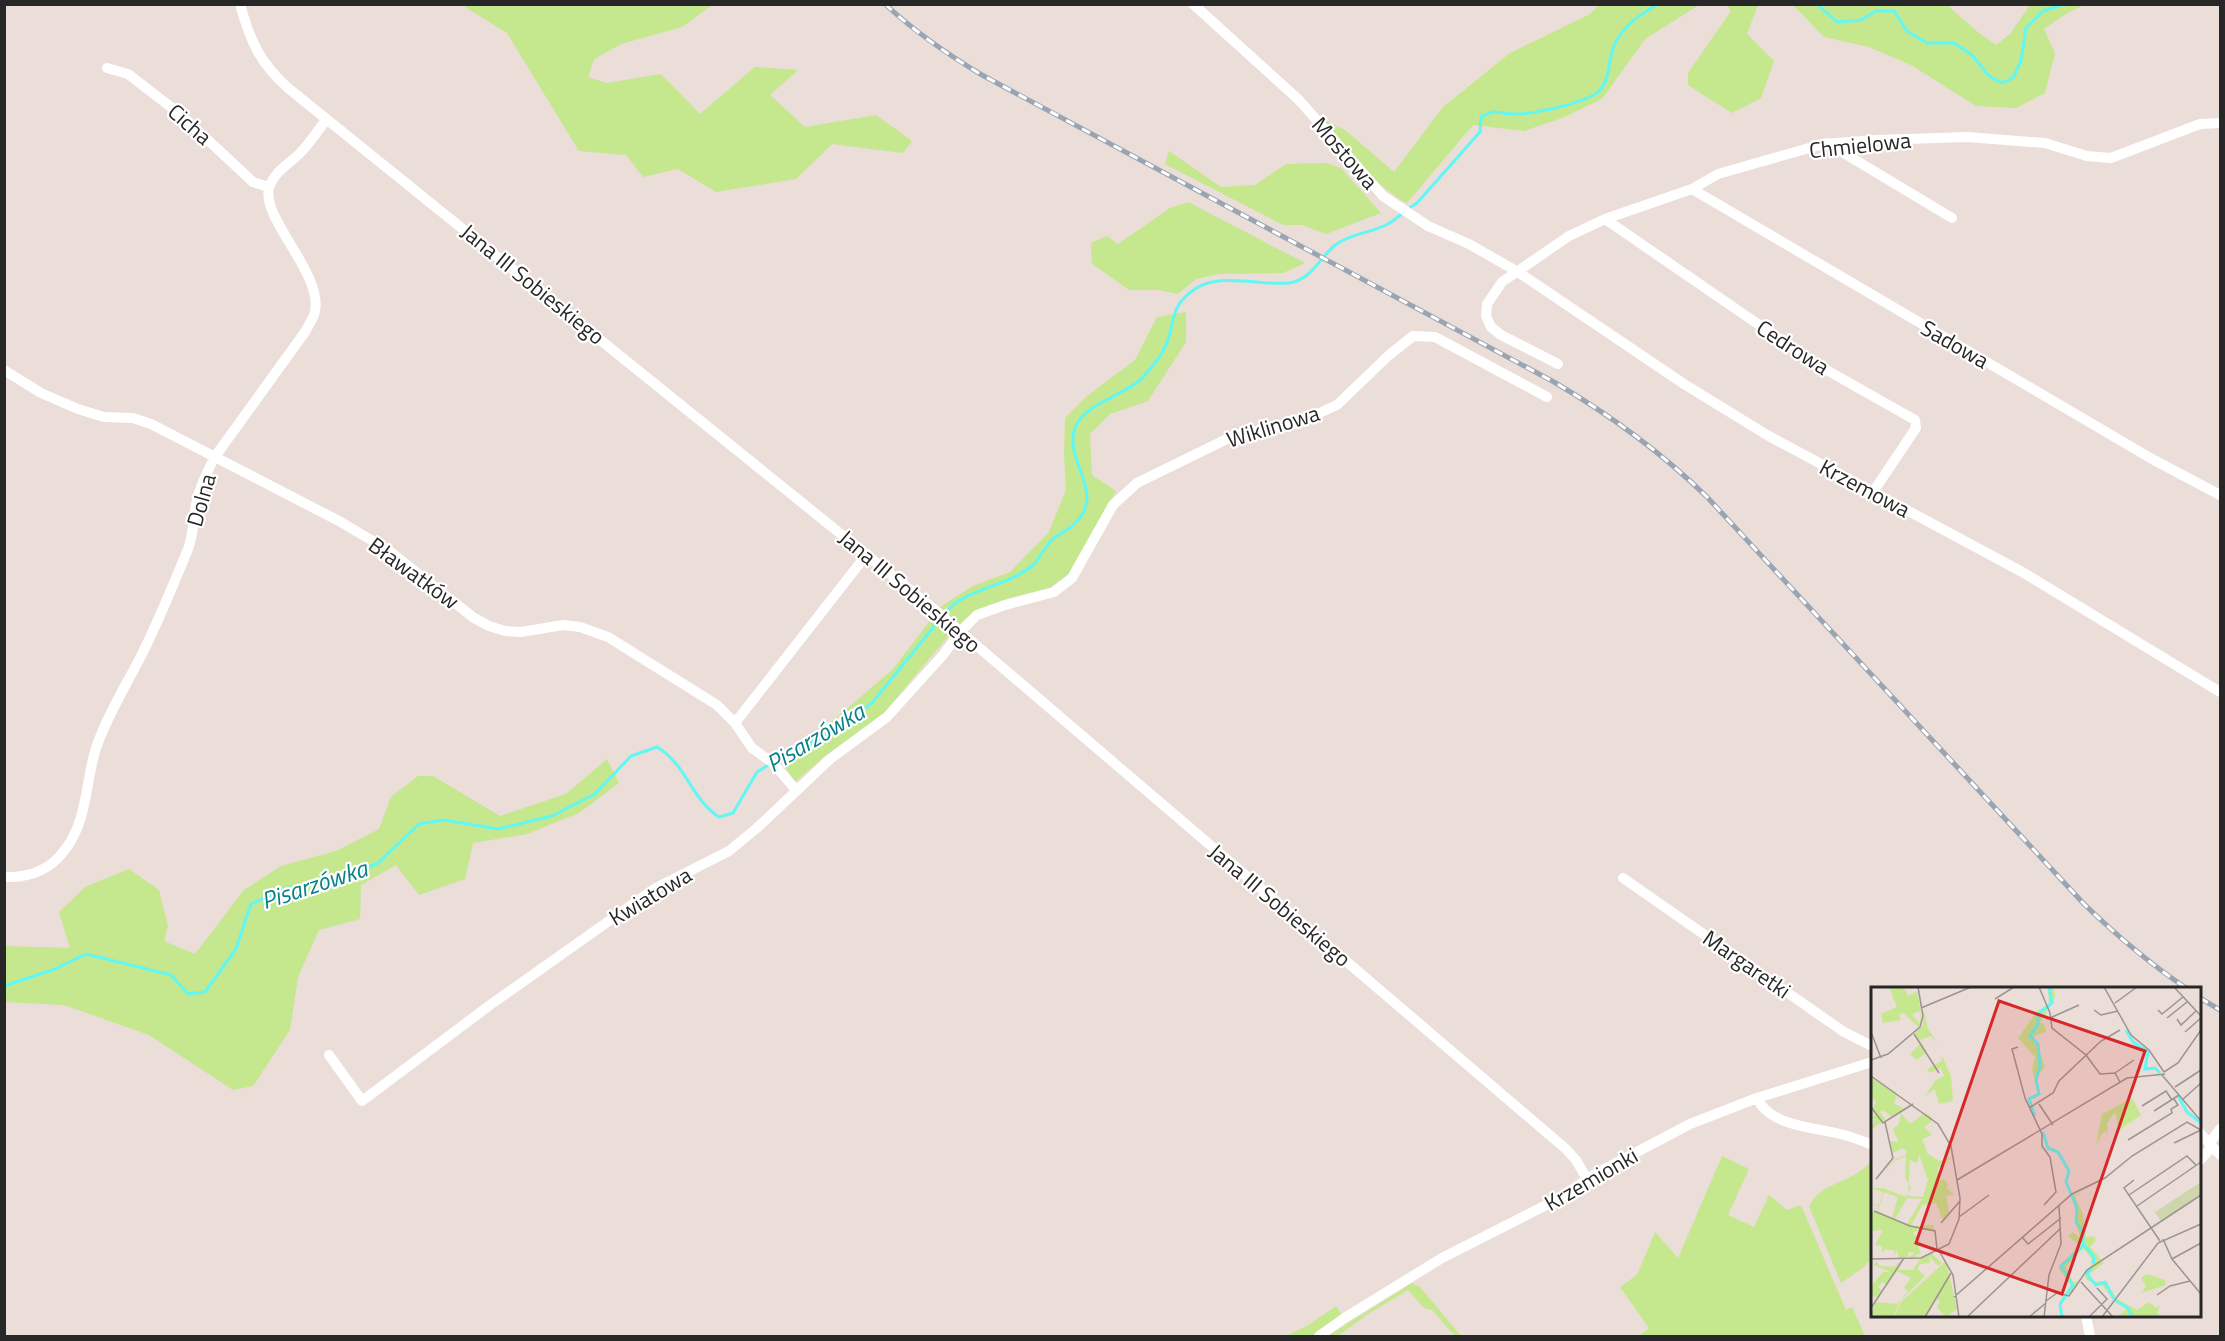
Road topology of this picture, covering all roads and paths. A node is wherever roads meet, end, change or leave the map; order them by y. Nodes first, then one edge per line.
1 (240, 4) edge
2 (1193, 4) edge
3 (107, 68) dead end
4 (327, 119) junction
5 (2220, 123) edge
6 (1827, 143) junction
7 (268, 188) junction
8 (1692, 189) junction
9 (1952, 218) dead end
10 (1605, 219) junction
11 (1518, 272) junction
12 (1558, 364) dead end
13 (4, 370) edge
14 (1547, 397) dead end
15 (214, 458) junction
16 (1873, 492) junction
17 (2220, 495) edge
18 (867, 554) junction
19 (960, 632) junction
20 (2220, 692) edge
21 (735, 723) junction
22 (796, 790) junction
23 (4, 877) edge
24 (1623, 878) dead end
25 (1871, 1046) edge
26 (329, 1056) dead end
27 (1871, 1062) edge
28 (1756, 1098) junction
29 (2220, 1129) edge
30 (2201, 1135) edge
31 (1871, 1145) edge
32 (2214, 1149) edge
33 (2201, 1159) edge
34 (1587, 1179) junction
35 (2086, 1317) edge
36 (1319, 1336) edge
37 (2090, 1336) edge

1 - 4 street, Jana III Sobieskiego
2 - 11 street, Mostowa
3 - 7 street, Cicha
4 - 7 street
4 - 18 street, Jana III Sobieskiego
5 - 6 street, Chmielowa
6 - 8 street, Chmielowa
6 - 9 street
7 - 15 street, Dolna
8 - 10 street, Chmielowa
8 - 17 street, Sadowa
10 - 11 street, Chmielowa
10 - 16 street, Cedrowa
11 - 12 street
11 - 16 street, Krzemowa
13 - 15 street, Bławatków
14 - 19 street, Wiklinowa
15 - 21 street, Bławatków
15 - 23 street, Dolna
16 - 20 street, Krzemowa
18 - 19 street, Jana III Sobieskiego
18 - 21 street
19 - 22 street, Kwiatowa
19 - 34 street, Jana III Sobieskiego
21 - 22 street, Bławatków
22 - 26 street, Kwiatowa
24 - 25 street, Margaretki
27 - 28 street, Krzemionki
28 - 31 street
28 - 34 street, Krzemionki
29 - 32 street
30 - 32 street
32 - 33 street
34 - 36 street, Krzemionki
35 - 37 street

